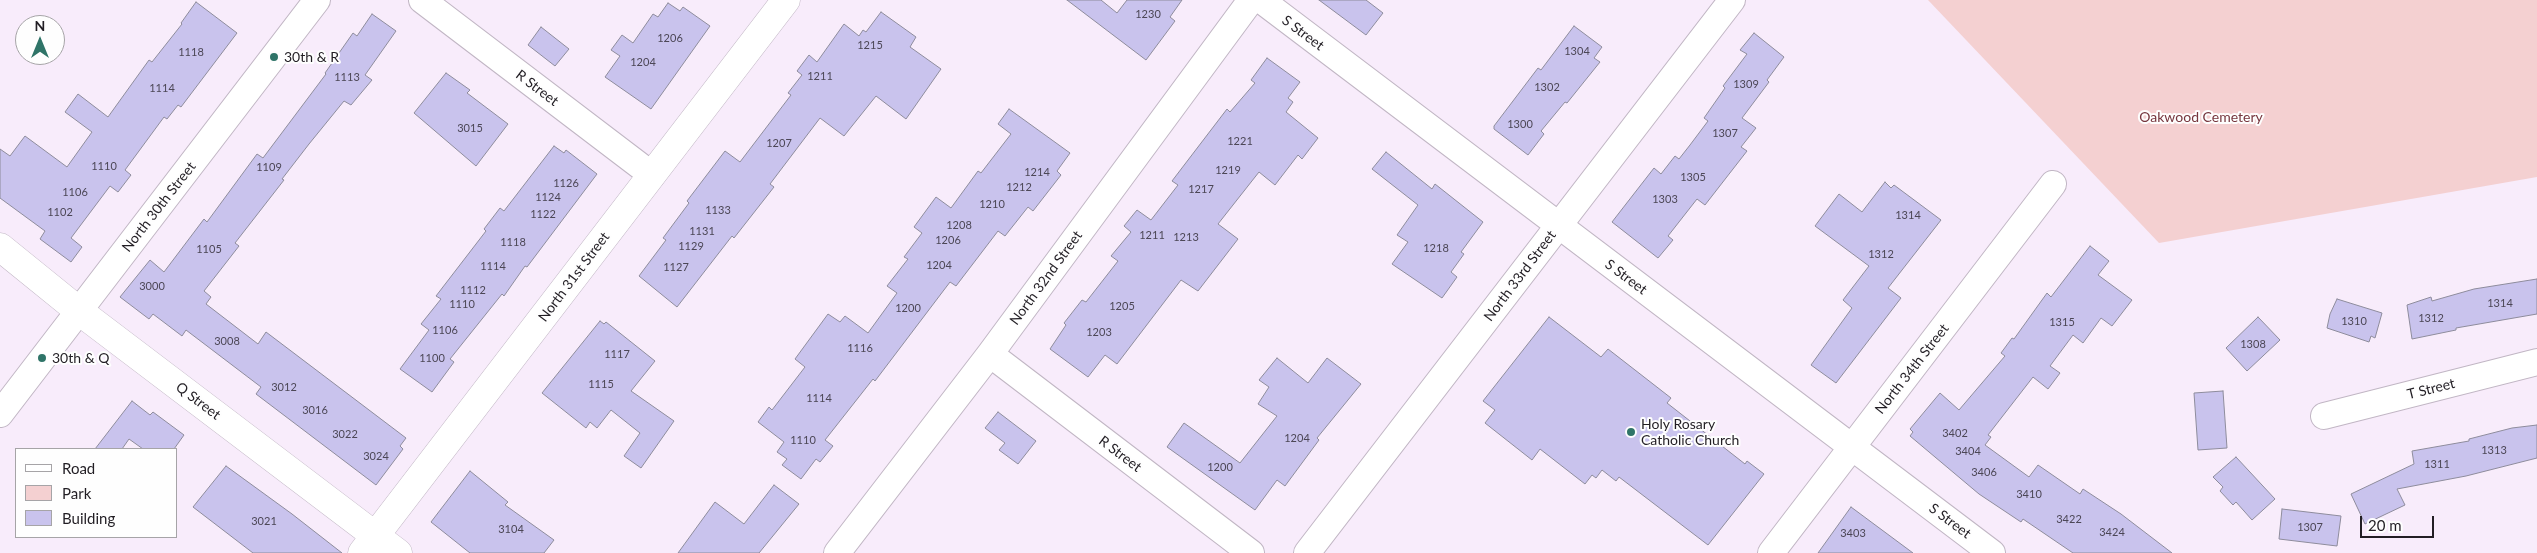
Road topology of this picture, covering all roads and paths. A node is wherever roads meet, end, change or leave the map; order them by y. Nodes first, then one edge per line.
1 (318, 0) edge
2 (422, 0) edge
3 (786, 0) edge
4 (1251, 0) edge
5 (1261, 0) edge
6 (1732, 0) edge
7 (652, 175) junction
8 (2053, 184) dead end
9 (1559, 226) junction
10 (0, 247) edge
11 (79, 311) junction
12 (990, 354) junction
13 (2537, 362) edge
14 (0, 414) edge
15 (2324, 416) dead end
16 (1852, 447) junction
17 (368, 544) edge
18 (398, 553) edge
19 (837, 553) edge
20 (1251, 553) edge
21 (1307, 553) edge
22 (1770, 553) edge
23 (1992, 553) edge

1 - 11 street, North 30th Street
2 - 7 street, R Street
3 - 7 street, North 31st Street
4 - 12 street, North 32nd Street
5 - 9 street, S Street
6 - 9 street, North 33rd Street
7 - 17 street, North 31st Street
8 - 16 street, North 34th Street
9 - 16 street, S Street
9 - 21 street, North 33rd Street
10 - 11 street, Q Street
11 - 14 street, North 30th Street
11 - 17 street, Q Street
12 - 19 street, North 32nd Street
12 - 20 street, R Street
13 - 15 street, T Street
16 - 22 street, North 34th Street
16 - 23 street, S Street
17 - 18 street, Q Street

